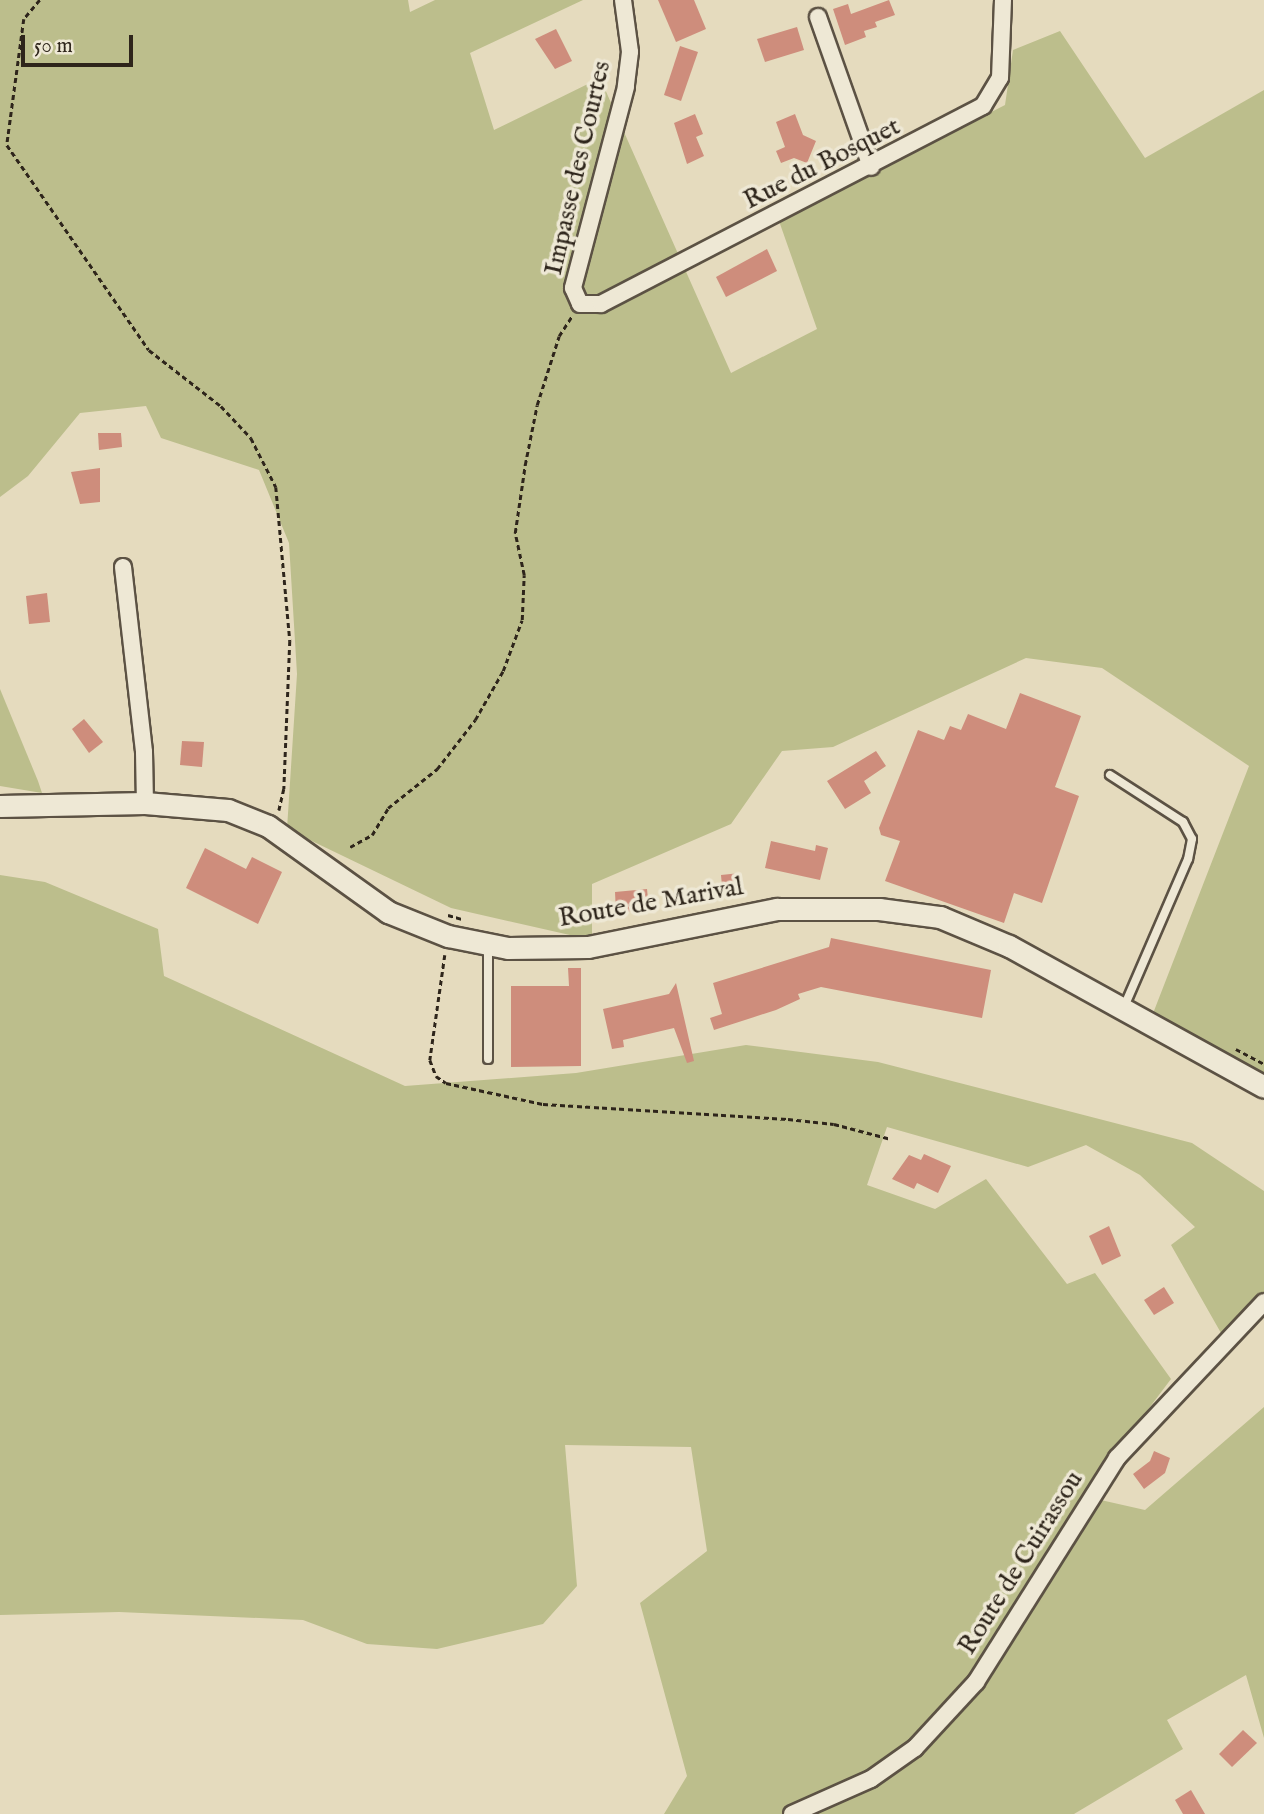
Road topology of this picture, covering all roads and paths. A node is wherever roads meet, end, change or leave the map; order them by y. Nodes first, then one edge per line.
1 (40, 0) edge
2 (623, 0) edge
3 (1003, 0) edge
4 (818, 17) dead end
5 (871, 167) junction
6 (580, 304) junction
7 (123, 567) dead end
8 (1110, 775) dead end
9 (145, 803) junction
10 (0, 806) edge
11 (268, 826) junction
12 (350, 847) dead end
13 (440, 912) dead end
14 (472, 922) dead end
15 (448, 936) junction
16 (488, 944) junction
17 (1123, 1009) junction
18 (1233, 1048) dead end
19 (488, 1059) dead end
20 (1264, 1064) edge
21 (1264, 1087) edge
22 (891, 1139) dead end
23 (1264, 1302) edge
24 (792, 1814) edge

1 - 11 path
2 - 6 street, Impasse des Courtes
3 - 5 street, Rue du Bosquet
4 - 5 street
5 - 6 street, Rue du Bosquet
6 - 12 path
7 - 9 street
8 - 17 lane
9 - 10 main road, Route de Marival
9 - 11 main road, Route de Marival
11 - 15 main road, Route de Marival
13 - 14 path
15 - 16 main road, Route de Marival
15 - 22 path
16 - 17 main road, Route de Marival
16 - 19 lane
17 - 21 main road, Route de Marival
18 - 20 path
23 - 24 street, Route de Cuirassou

